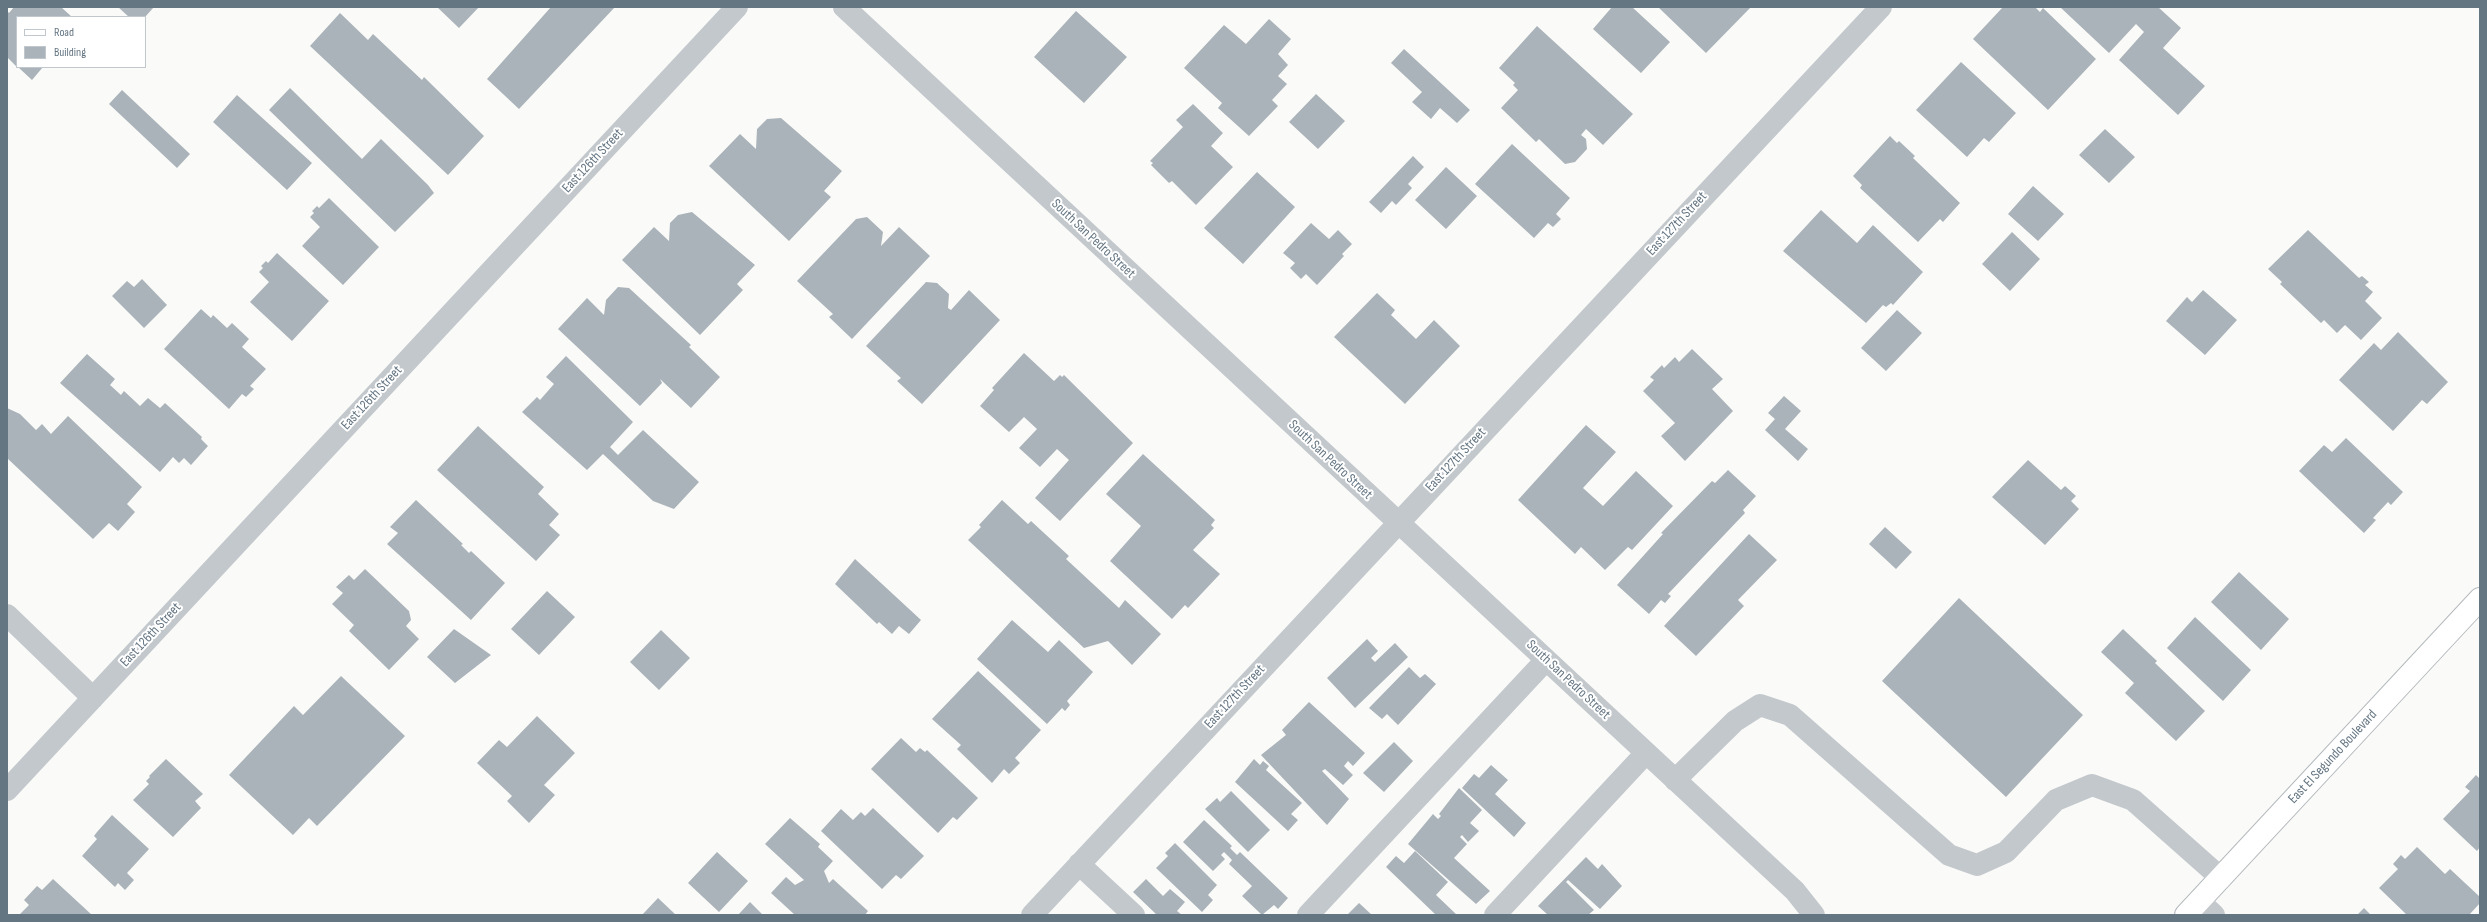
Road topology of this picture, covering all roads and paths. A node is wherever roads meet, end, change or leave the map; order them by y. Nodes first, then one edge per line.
1 (737, 7) edge
2 (844, 7) edge
3 (1881, 7) edge
4 (1398, 522) junction
5 (2480, 600) edge
6 (7, 615) edge
7 (1546, 660) junction
8 (93, 698) junction
9 (1646, 753) junction
10 (1675, 780) junction
11 (7, 790) edge
12 (1079, 864) junction
13 (2220, 878) junction
14 (2200, 910) edge
15 (1032, 915) edge
16 (1134, 915) edge
17 (1308, 915) edge
18 (1495, 915) edge
19 (1814, 915) edge

1 - 8 street, East 126th Street
2 - 4 street, South San Pedro Street
3 - 4 street, East 127th Street
4 - 7 street, South San Pedro Street
4 - 12 street, East 127th Street
5 - 13 main road, East El Segundo Boulevard
6 - 8 street
7 - 9 street, South San Pedro Street
7 - 17 street
8 - 11 street, East 126th Street
9 - 10 street, South San Pedro Street
9 - 18 street
10 - 13 street
10 - 19 street, South San Pedro Street
12 - 15 street, East 127th Street
12 - 16 street
13 - 14 main road, East El Segundo Boulevard

